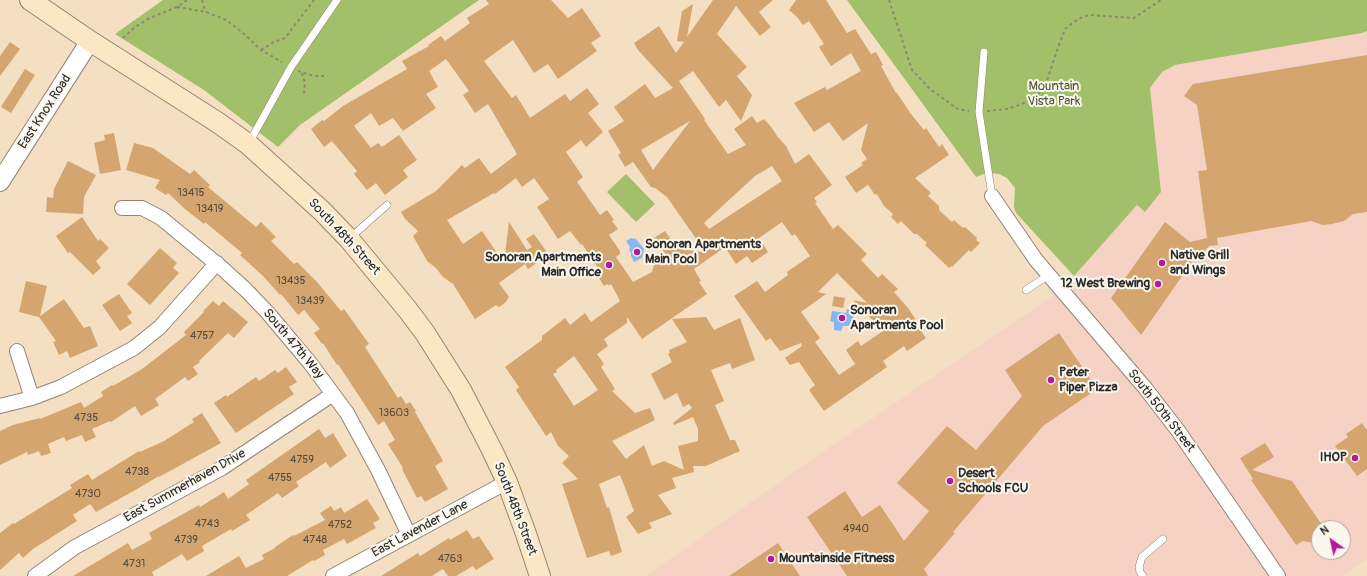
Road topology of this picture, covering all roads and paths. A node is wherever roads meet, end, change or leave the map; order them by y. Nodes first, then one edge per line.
1 (30, 0) edge
2 (187, 0) edge
3 (202, 0) edge
4 (314, 0) edge
5 (337, 0) edge
6 (890, 0) edge
7 (1161, 0) edge
8 (177, 7) junction
9 (206, 12) junction
10 (123, 38) dead end
11 (90, 41) junction
12 (261, 50) junction
13 (984, 52) dead end
14 (280, 61) dead end
15 (324, 76) dead end
16 (304, 93) dead end
17 (979, 112) junction
18 (248, 144) junction
19 (0, 182) edge
20 (992, 196) joint
21 (387, 205) dead end
22 (122, 208) dead end
23 (349, 239) junction
24 (217, 263) junction
25 (1049, 275) junction
26 (1026, 290) dead end
27 (17, 351) dead end
28 (333, 394) junction
29 (32, 398) junction
30 (0, 406) edge
31 (507, 482) junction
32 (409, 535) junction
33 (1163, 539) dead end
34 (35, 576) edge
35 (333, 576) edge
36 (540, 576) edge
37 (1143, 576) edge
38 (1278, 576) edge

1 - 11 main road, South 48th Street
2 - 8 path
3 - 9 path
4 - 12 path
5 - 18 lane
6 - 17 path
7 - 17 path
8 - 9 path
8 - 10 path
9 - 12 path
11 - 18 main road, South 48th Street
11 - 19 street, East Knox Road
12 - 14 path
13 - 17 lane
15 - 16 path
17 - 20 lane
18 - 23 main road, South 48th Street
20 - 25 street, South 50th Street
21 - 23 lane
22 - 24 street, South 47th Way
23 - 31 main road, South 48th Street
24 - 28 street, South 47th Way
24 - 29 street
25 - 26 lane
25 - 38 street, South 50th Street
27 - 29 street
28 - 32 street, South 47th Way
28 - 34 street, East Summerhaven Drive
29 - 30 street
31 - 32 street, East Lavender Lane
31 - 36 main road, South 48th Street
32 - 35 street, East Lavender Lane
33 - 37 lane

